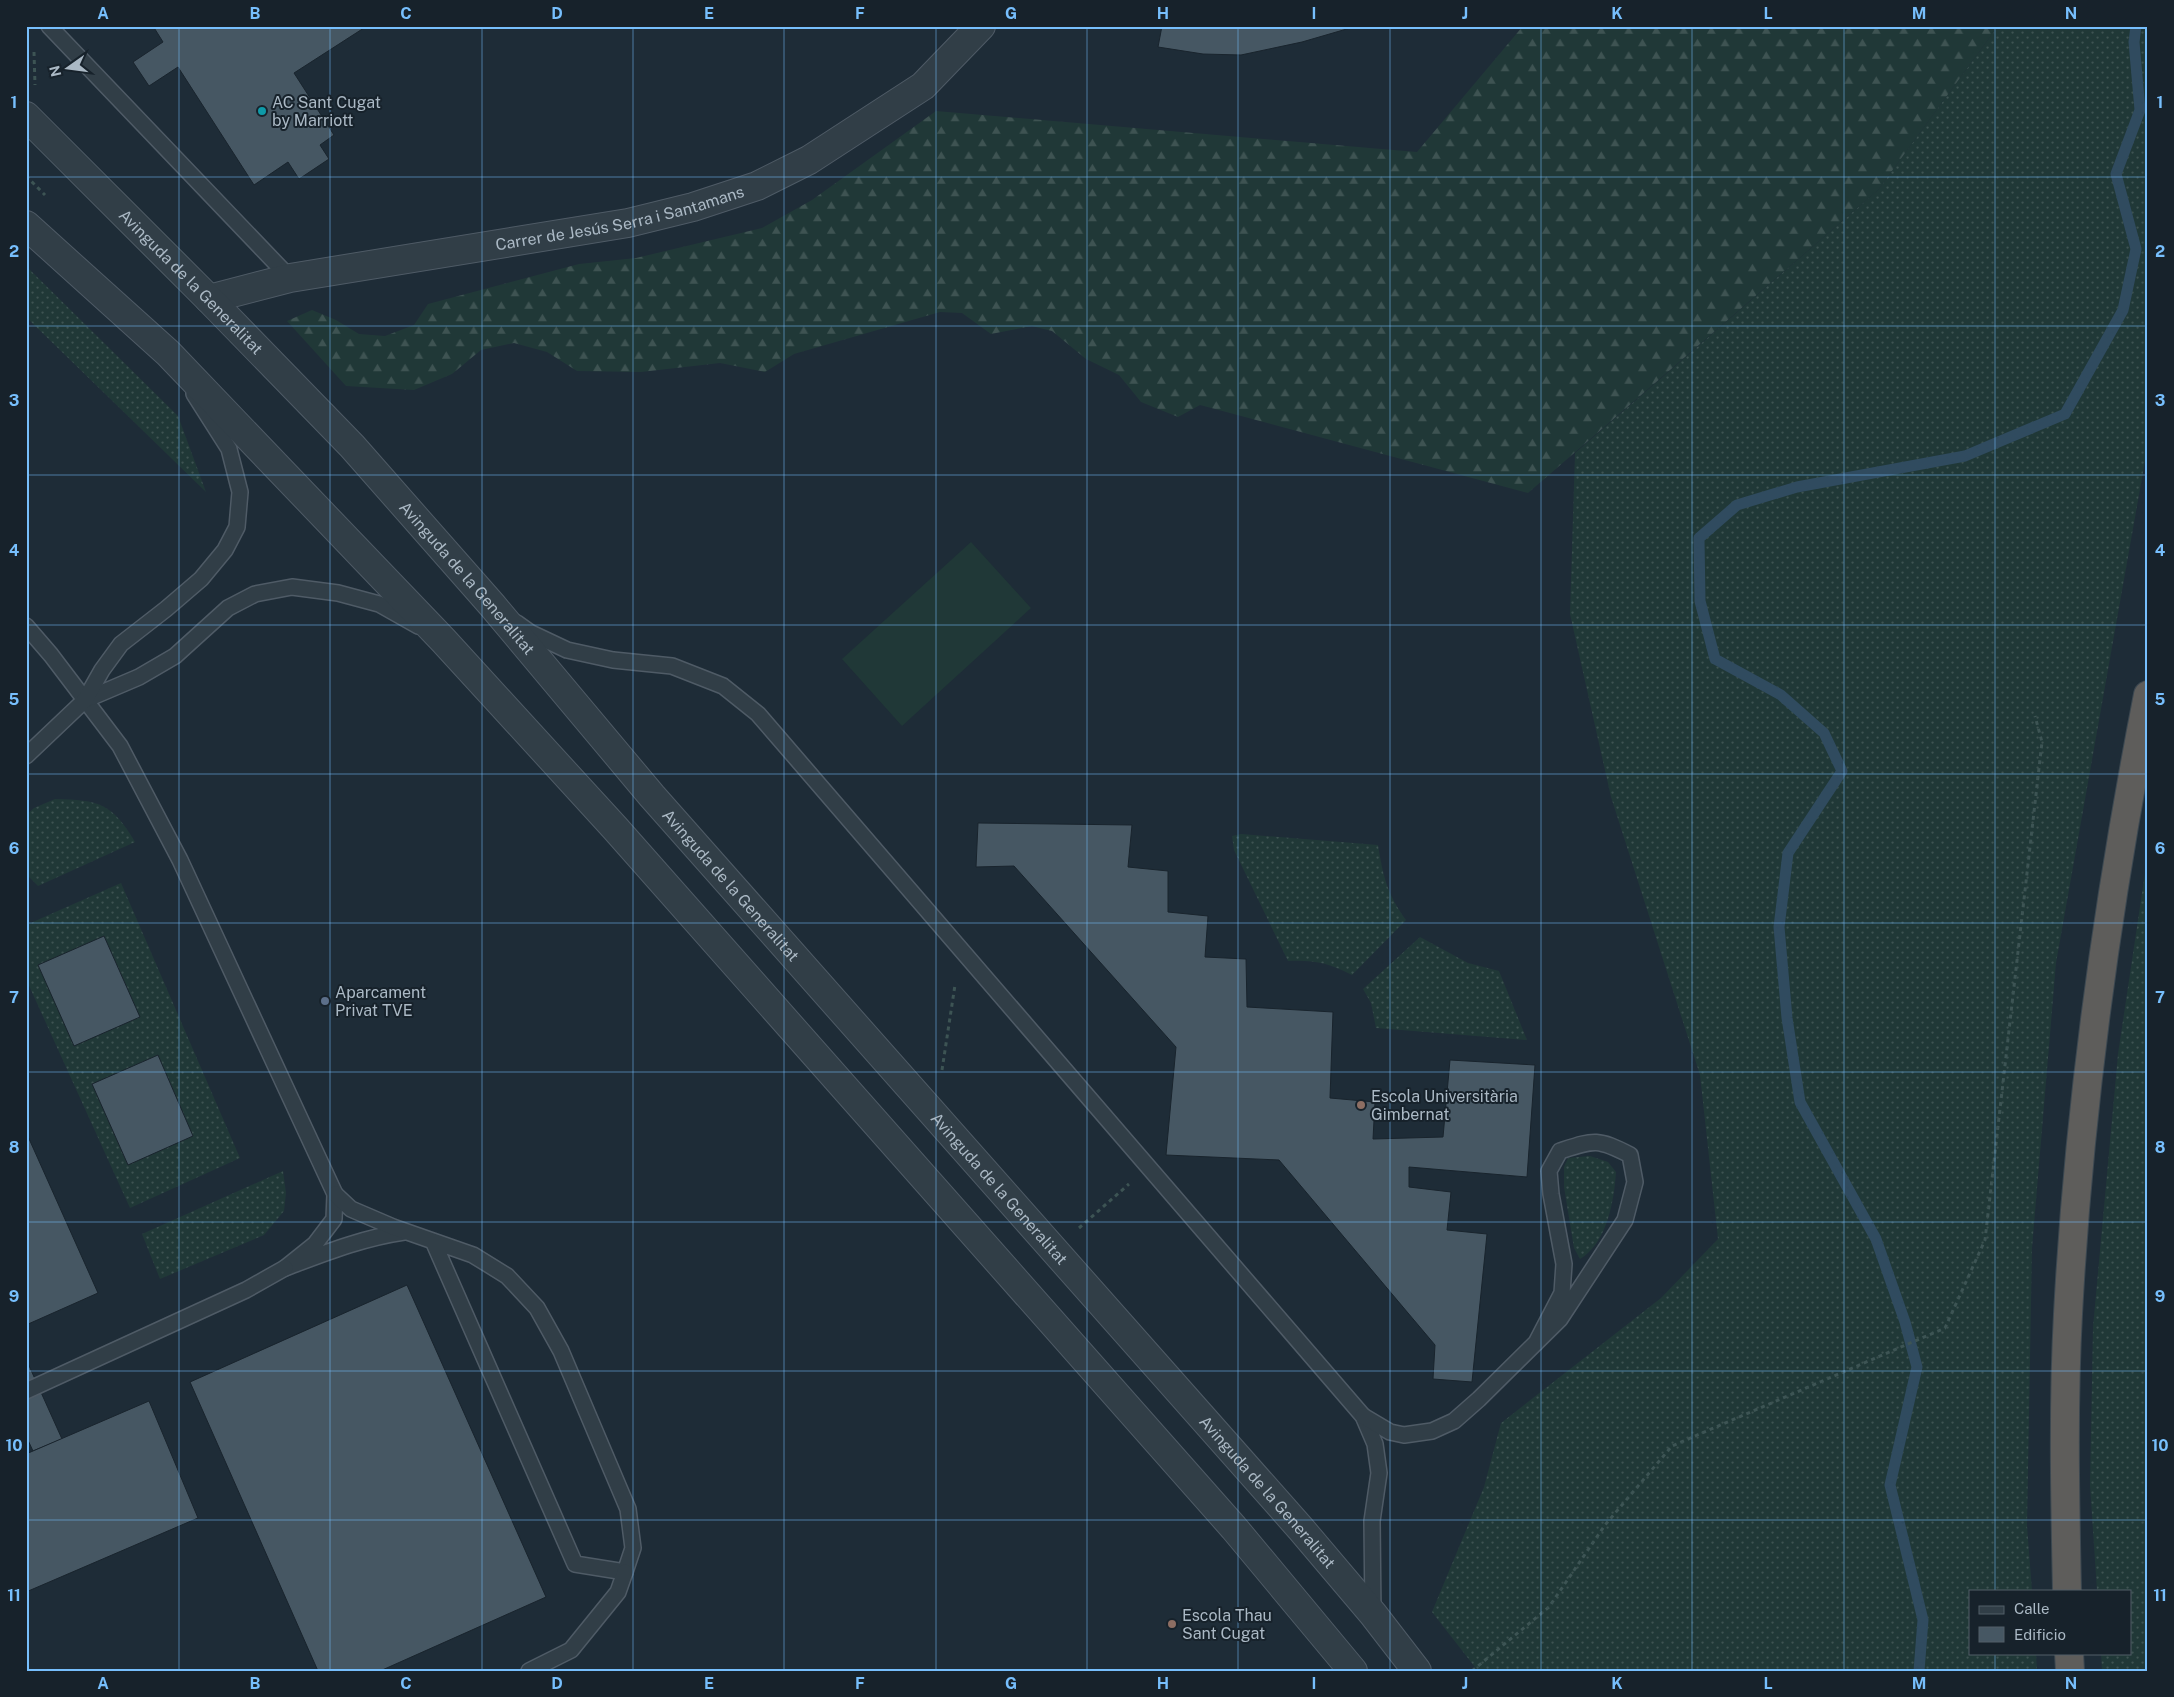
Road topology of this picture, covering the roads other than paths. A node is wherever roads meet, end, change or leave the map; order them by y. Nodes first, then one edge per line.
1 (49, 26) edge
2 (981, 26) edge
3 (30, 105) edge
4 (26, 225) edge
5 (290, 278) junction
6 (209, 299) junction
7 (168, 353) junction
8 (492, 605) junction
9 (26, 626) edge
10 (443, 640) junction
11 (2148, 694) edge
12 (85, 700) junction
13 (26, 756) edge
14 (335, 1194) junction
15 (406, 1232) junction
16 (432, 1241) junction
17 (286, 1268) junction
18 (1536, 1343) junction
19 (26, 1391) edge
20 (1363, 1416) junction
21 (625, 1572) junction
22 (2067, 1590) edge
23 (1373, 1614) junction
24 (2069, 1654) edge
25 (529, 1671) edge
26 (1353, 1671) edge
27 (1417, 1671) edge
28 (2070, 1671) edge

1 - 5 lane
2 - 5 street, Carrer de Jesús Serra i Santamans
3 - 6 street, Avinguda de la Generalitat
4 - 7 street
5 - 6 street, Carrer de Jesús Serra i Santamans
6 - 8 street, Avinguda de la Generalitat
7 - 10 street
7 - 12 lane
8 - 20 lane
8 - 23 street, Avinguda de la Generalitat
9 - 12 lane
10 - 12 lane
10 - 26 street
11 - 22 highway
12 - 13 lane
12 - 14 lane
14 - 15 lane
14 - 17 lane
15 - 16 lane
15 - 17 lane
16 - 21 lane
16 - 21 lane
17 - 19 lane
18 - 18 lane
18 - 20 lane
20 - 23 lane
21 - 25 lane
23 - 27 street, Avinguda de la Generalitat
24 - 28 highway

